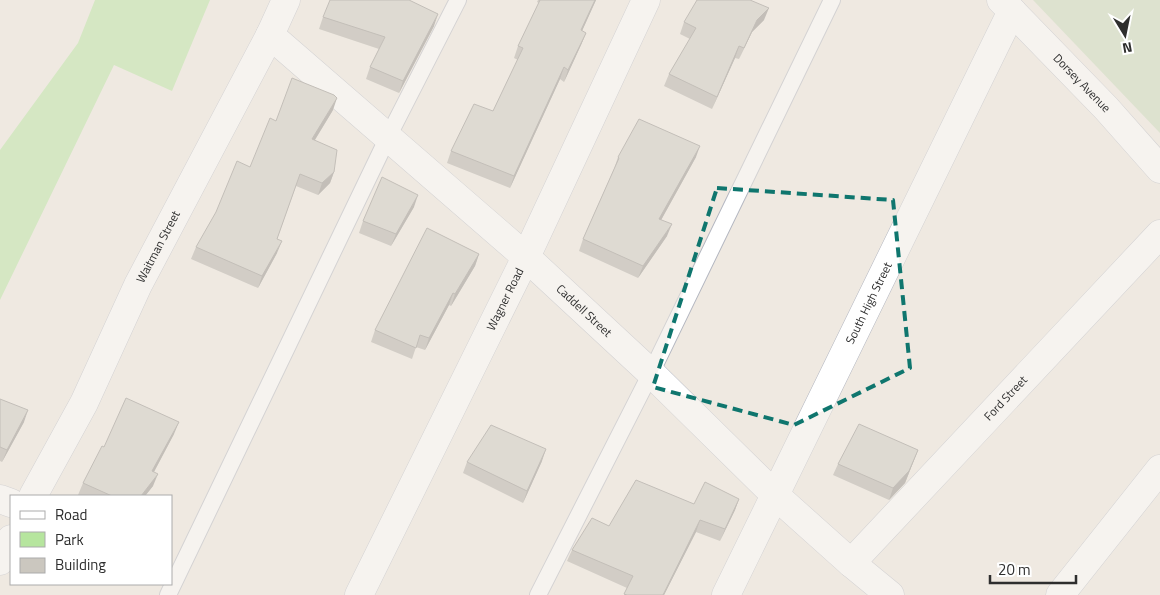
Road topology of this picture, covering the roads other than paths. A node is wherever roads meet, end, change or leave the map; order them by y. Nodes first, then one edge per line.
1 (286, 0) edge
2 (458, 0) edge
3 (646, 0) edge
4 (832, 0) edge
5 (1006, 6) edge
6 (270, 35) junction
7 (388, 138) junction
8 (1160, 169) edge
9 (1160, 234) edge
10 (526, 257) junction
11 (651, 373) junction
12 (1160, 469) edge
13 (34, 495) edge
14 (774, 495) junction
15 (10, 541) edge
16 (0, 561) edge
17 (852, 563) junction
18 (168, 595) edge
19 (359, 595) edge
20 (538, 595) edge
21 (726, 595) edge
22 (890, 595) edge
23 (1060, 595) edge

1 - 6 street, Waitman Street
2 - 7 lane
3 - 10 street, Wagner Road
4 - 11 lane
5 - 8 street, Dorsey Avenue
5 - 14 street, South High Street
6 - 7 street, Caddell Street
6 - 13 street, Waitman Street
7 - 10 street, Caddell Street
7 - 18 lane
9 - 17 street, Ford Street
10 - 11 street, Caddell Street
10 - 19 street, Wagner Road
11 - 14 street, Caddell Street
11 - 20 lane
12 - 23 street
14 - 17 street, Caddell Street
14 - 21 street, South High Street
15 - 16 street
17 - 22 street, Caddell Street

